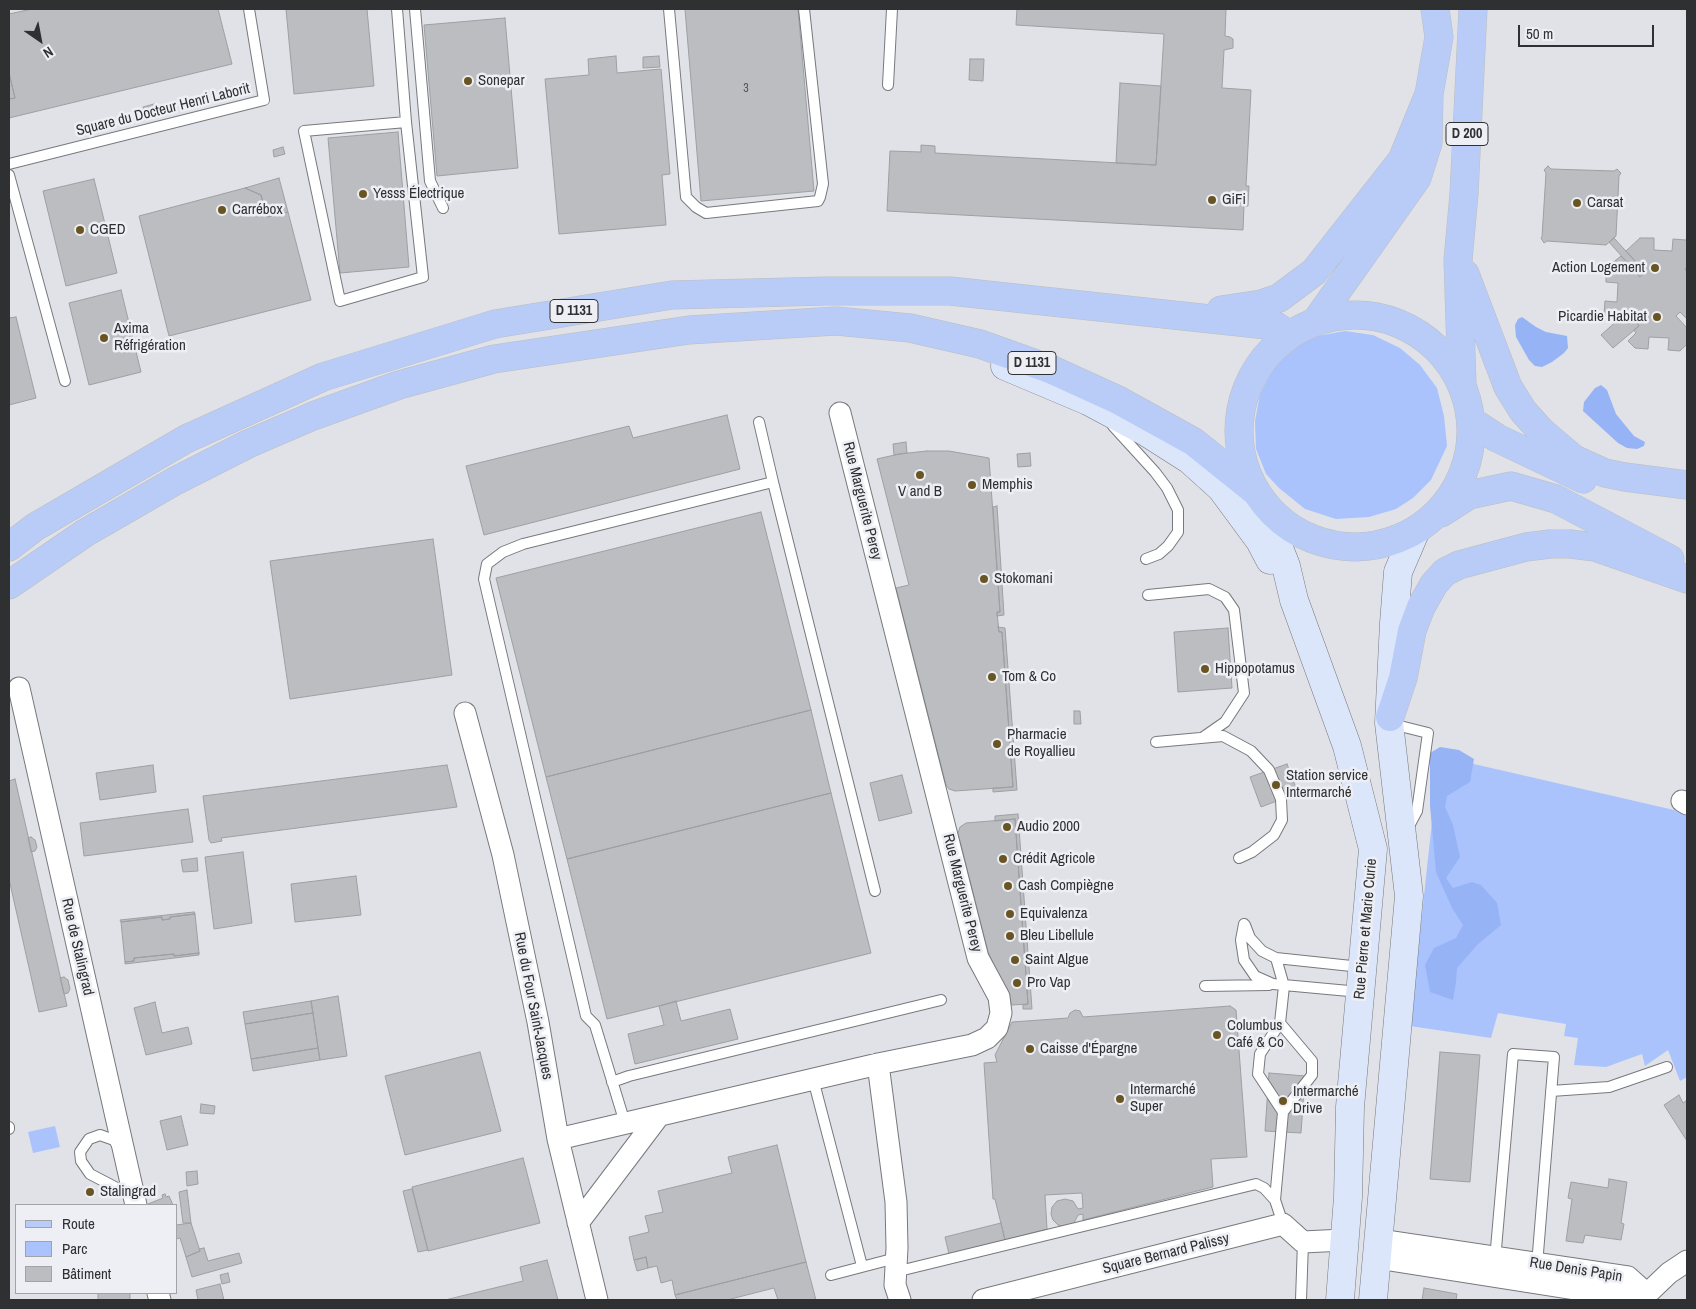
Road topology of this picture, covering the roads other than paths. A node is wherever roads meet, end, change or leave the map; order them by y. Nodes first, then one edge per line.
1 (249, 9) edge
2 (397, 9) edge
3 (415, 9) edge
4 (669, 9) edge
5 (804, 9) edge
6 (892, 9) edge
7 (1435, 9) edge
8 (1473, 9) edge
9 (888, 85) dead end
10 (1430, 94) junction
11 (406, 122) junction
12 (9, 164) edge
13 (9, 175) edge
14 (443, 208) dead end
15 (1458, 260) junction
16 (1190, 316) junction
17 (1316, 321) junction
18 (862, 324) junction
19 (1288, 334) junction
20 (65, 381) dead end
21 (1462, 386) junction
22 (1088, 401) junction
23 (840, 413) dead end
24 (1471, 421) junction
25 (759, 422) dead end
26 (773, 482) junction
27 (1687, 485) edge
28 (1687, 496) edge
29 (1262, 500) junction
30 (1420, 527) junction
31 (9, 547) edge
32 (1146, 560) dead end
33 (1687, 568) edge
34 (1687, 579) edge
35 (9, 585) edge
36 (1148, 594) dead end
37 (1294, 600) junction
38 (14, 695) edge
39 (466, 713) dead end
40 (1389, 720) junction
41 (1202, 738) junction
42 (1156, 742) dead end
43 (1402, 838) junction
44 (1239, 858) dead end
45 (875, 891) dead end
46 (1276, 958) junction
47 (1361, 980) junction
48 (1273, 984) junction
49 (1205, 986) dead end
50 (1284, 986) junction
51 (941, 1000) dead end
52 (1399, 1013) junction
53 (1280, 1023) junction
54 (878, 1064) junction
55 (1667, 1066) dead end
56 (813, 1079) junction
57 (612, 1082) junction
58 (1551, 1091) junction
59 (1283, 1112) junction
60 (658, 1116) junction
61 (625, 1123) junction
62 (558, 1139) junction
63 (124, 1159) junction
64 (1274, 1200) junction
65 (135, 1201) edge
66 (578, 1223) junction
67 (1283, 1224) junction
68 (1344, 1240) junction
69 (1303, 1242) junction
70 (1687, 1261) edge
71 (896, 1265) junction
72 (862, 1266) junction
73 (1494, 1267) junction
74 (1376, 1270) edge
75 (1536, 1273) junction
76 (831, 1275) dead end
77 (1645, 1297) edge
78 (597, 1300) edge
79 (900, 1300) edge
80 (983, 1300) edge
81 (1301, 1300) edge
82 (1340, 1300) edge

1 - 12 lane, Square du Docteur Henri Laborit
2 - 11 lane
3 - 14 lane
4 - 5 lane
6 - 9 lane
7 - 10 main road
8 - 15 main road, D 200
10 - 16 main road
10 - 17 main road
11 - 11 lane
13 - 20 lane
15 - 21 main road, D 200
15 - 27 main road
16 - 19 main road, D 1131
16 - 31 main road, D 1131
17 - 19 main road
17 - 21 main road
18 - 22 main road
18 - 29 main road, D 1131
18 - 35 main road, D 1131
19 - 29 main road
21 - 24 main road
22 - 32 lane
22 - 37 main road
23 - 54 street, Rue Marguerite Perey
24 - 28 main road
24 - 30 main road
25 - 26 lane
26 - 45 lane
26 - 57 lane
29 - 30 main road
29 - 37 main road
30 - 33 main road
30 - 40 main road
34 - 40 main road
36 - 41 lane
37 - 47 main road, Rue Pierre et Marie Curie
38 - 63 street, Rue de Stalingrad
39 - 62 street, Rue du Four Saint-Jacques
40 - 43 main road
40 - 43 lane
41 - 42 lane
41 - 44 lane
43 - 52 main road
46 - 47 lane
46 - 48 lane
46 - 50 lane
47 - 50 lane
47 - 52 main road
47 - 68 main road, Rue Pierre et Marie Curie
48 - 49 lane
48 - 50 lane
50 - 53 lane
51 - 57 lane
52 - 74 main road
53 - 59 lane
53 - 59 lane
54 - 56 street, Rue Marguerite Perey
54 - 71 street
55 - 58 lane
56 - 60 street, Rue Marguerite Perey
56 - 72 lane
57 - 61 lane
58 - 73 lane
58 - 75 lane
59 - 64 lane
60 - 61 street, Rue Marguerite Perey
60 - 66 street
61 - 62 street, Rue Marguerite Perey
62 - 66 street, Rue du Four Saint-Jacques
63 - 65 street, Rue de Stalingrad
63 - 65 lane
64 - 67 lane
64 - 71 lane
66 - 78 street, Rue du Four Saint-Jacques
67 - 69 street
67 - 80 street, Square Bernard Palissy
68 - 69 street
68 - 74 main road
68 - 82 main road, Rue Pierre et Marie Curie
69 - 81 lane
70 - 77 street
71 - 72 lane
71 - 79 street
72 - 76 lane
73 - 74 street, Rue Denis Papin
73 - 75 street, Rue Denis Papin
75 - 77 street, Rue Denis Papin

